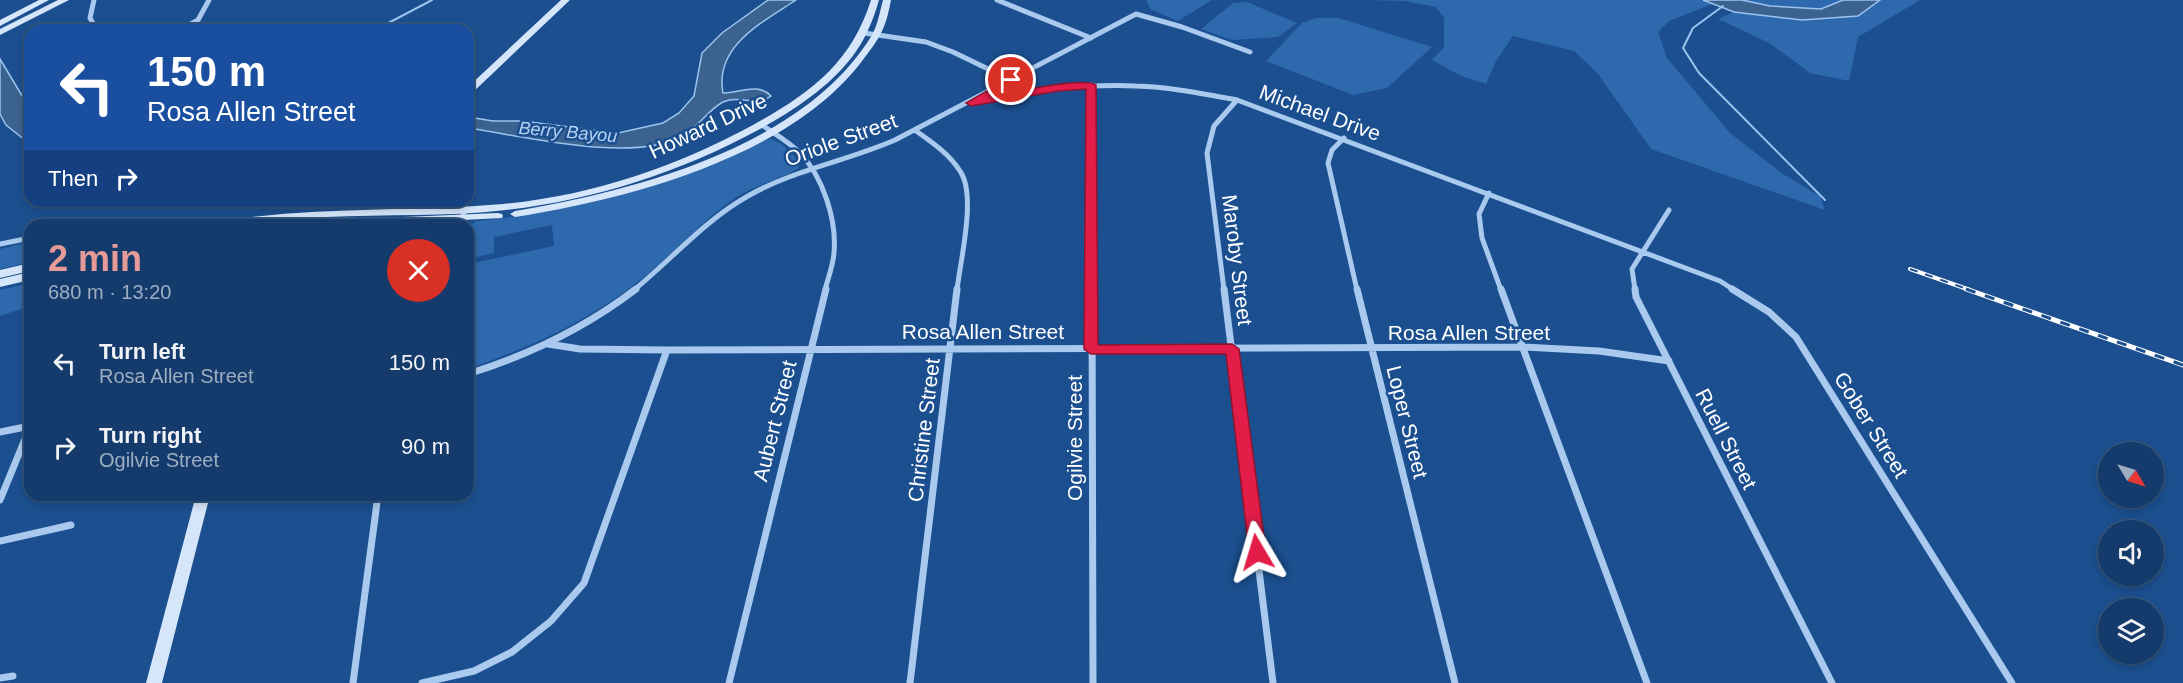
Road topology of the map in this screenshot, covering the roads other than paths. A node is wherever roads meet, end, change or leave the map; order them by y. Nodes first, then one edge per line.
1 (45, 0) edge
2 (65, 0) edge
3 (93, 0) edge
4 (209, 0) edge
5 (566, 0) edge
6 (875, 0) edge
7 (887, 0) edge
8 (997, 0) edge
9 (2, 22) edge
10 (94, 24) edge
11 (191, 24) edge
12 (0, 32) edge
13 (864, 33) junction
14 (877, 34) junction
15 (1091, 38) junction
16 (1250, 52) dead end
17 (1011, 80) junction
18 (825, 81) junction
19 (837, 84) junction
20 (1091, 85) junction
21 (474, 86) edge
22 (1237, 100) junction
23 (971, 103) junction
24 (766, 128) junction
25 (916, 131) junction
26 (1344, 138) junction
27 (812, 169) junction
28 (1489, 193) junction
29 (349, 207) edge
30 (1669, 210) dead end
31 (345, 211) junction
32 (462, 218) edge
33 (251, 219) edge
34 (340, 219) edge
35 (437, 219) edge
36 (24, 239) edge
37 (0, 244) edge
38 (1642, 252) junction
39 (24, 268) edge
40 (0, 274) edge
41 (24, 277) edge
42 (0, 283) edge
43 (548, 344) junction
44 (1522, 347) junction
45 (950, 348) junction
46 (1091, 349) junction
47 (1232, 349) junction
48 (1371, 349) junction
49 (667, 350) junction
50 (809, 350) junction
51 (1669, 361) junction
52 (474, 372) edge
53 (24, 427) edge
54 (0, 432) edge
55 (24, 441) edge
56 (0, 500) edge
57 (201, 501) edge
58 (377, 501) edge
59 (71, 525) dead end
60 (0, 541) edge
61 (13, 676) dead end
62 (0, 678) edge
63 (154, 683) edge
64 (353, 683) edge
65 (422, 683) edge
66 (729, 683) edge
67 (910, 683) edge
68 (1093, 683) edge
69 (1273, 683) edge
70 (1455, 683) edge
71 (1647, 683) edge
72 (1832, 683) edge
73 (2012, 683) edge

1 - 9 main road
2 - 12 main road
3 - 10 street
4 - 11 street
5 - 21 main road
6 - 13 main road, Howard Drive
7 - 14 main road, Howard Drive
8 - 15 street
13 - 14 street
13 - 18 main road, Howard Drive
14 - 17 street
14 - 19 main road, Howard Drive
15 - 16 street, Oriole Street
15 - 17 street, Oriole Street
17 - 23 street, Oriole Street
18 - 19 main road
18 - 24 main road, Howard Drive
19 - 24 main road, Howard Drive
20 - 22 street, Michael Drive
20 - 23 street, Michael Drive
20 - 46 street, Ogilvie Street
22 - 26 street, Michael Drive
22 - 47 street, Maroby Street
23 - 25 street, Oriole Street
24 - 27 street, Aubert Street
24 - 32 main road, Howard Drive
25 - 27 street, Oriole Street
25 - 45 street, Christine Street
26 - 28 street, Michael Drive
26 - 48 street, Loper Street
27 - 43 street, Oriole Street
27 - 50 street, Aubert Street
28 - 38 street, Michael Drive
28 - 44 street
29 - 31 main road
30 - 38 street, Ruell Street
31 - 32 main road, Howard Drive
31 - 33 main road, Howard Drive
31 - 34 main road
32 - 35 main road, Howard Drive
36 - 37 street
38 - 51 street, Ruell Street
38 - 73 street, Gober Street
39 - 40 main road
41 - 42 main road
43 - 49 street, Rosa Allen Street
43 - 52 street, Oriole Street
44 - 48 street, Rosa Allen Street
44 - 51 street, Rosa Allen Street
44 - 71 street
45 - 46 street, Rosa Allen Street
45 - 50 street, Rosa Allen Street
45 - 67 street, Christine Street
46 - 47 street, Rosa Allen Street
46 - 68 street, Ogilvie Street
47 - 48 street, Rosa Allen Street
47 - 69 street, Maroby Street
48 - 70 street, Loper Street
49 - 50 street, Rosa Allen Street
49 - 65 street
50 - 66 street, Aubert Street
51 - 72 street, Ruell Street
53 - 54 street
55 - 56 street
57 - 63 main road
58 - 64 street
59 - 60 street
61 - 62 street

